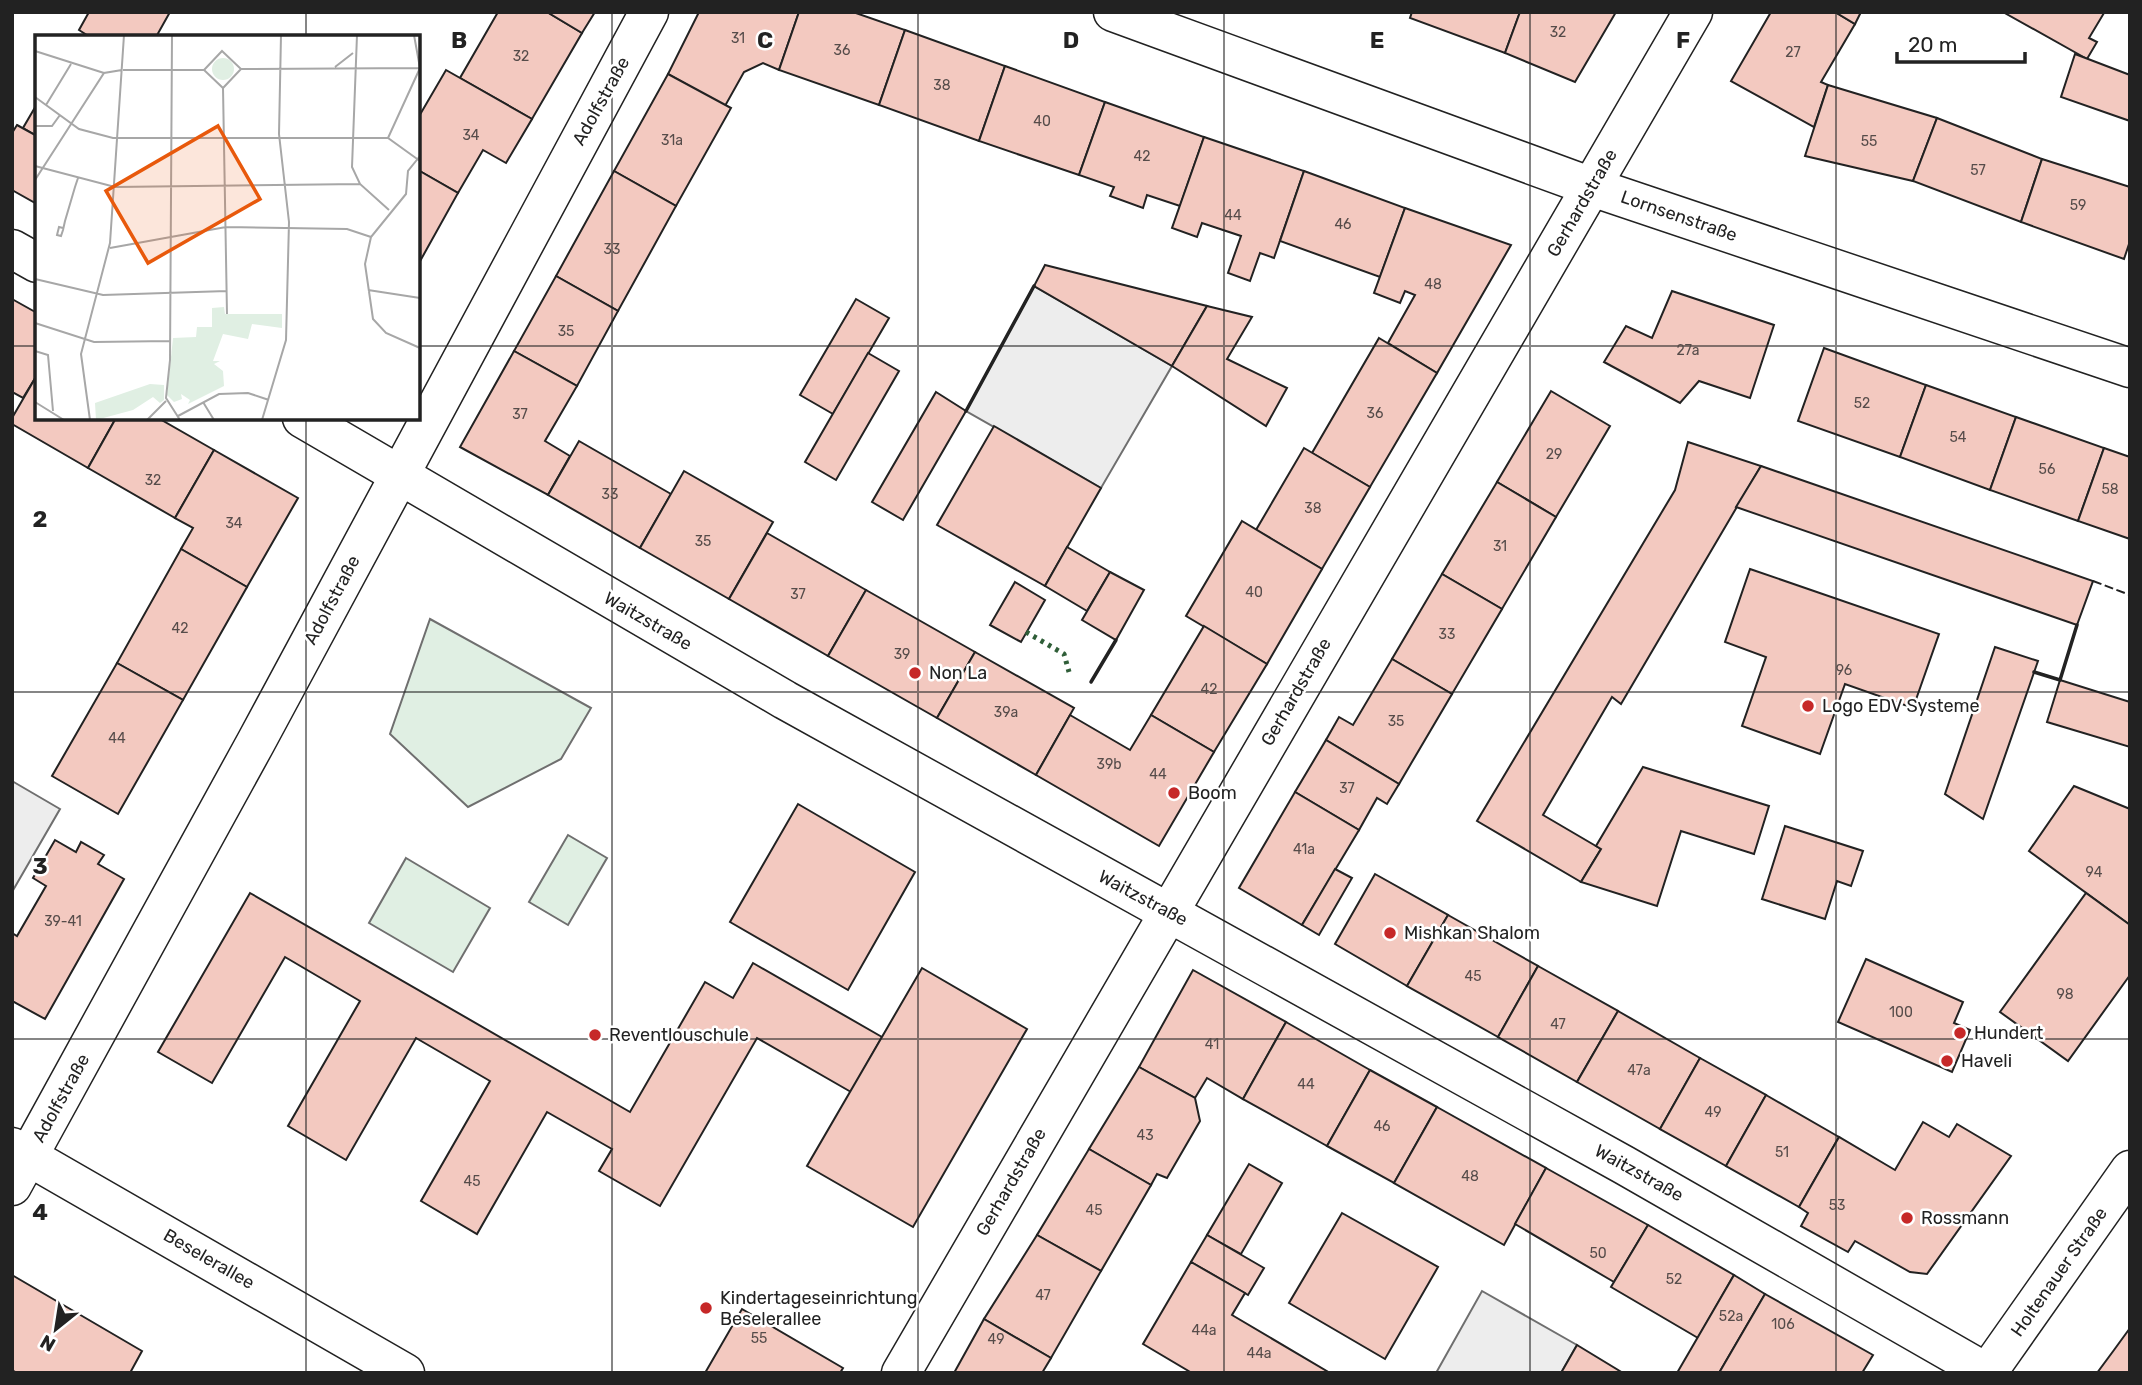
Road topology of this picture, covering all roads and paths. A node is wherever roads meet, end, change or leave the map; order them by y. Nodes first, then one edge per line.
1 (649, 12) edge
2 (1113, 12) edge
3 (1693, 12) edge
4 (1592, 187) junction
5 (12, 249) edge
6 (35, 262) edge
7 (2130, 368) edge
8 (305, 420) edge
9 (398, 475) junction
10 (1167, 911) junction
11 (18, 1163) edge
12 (2130, 1170) edge
13 (405, 1373) edge
14 (901, 1373) edge
15 (1987, 1373) edge

1 - 9 street, Adolfstraße
2 - 4 street, Lornsenstraße
3 - 4 street, Gerhardstraße
4 - 7 street, Lornsenstraße
4 - 10 street, Gerhardstraße
5 - 6 street
8 - 9 street, Waitzstraße
9 - 10 street, Waitzstraße
9 - 11 street, Adolfstraße
10 - 14 street, Gerhardstraße
10 - 15 street, Waitzstraße
11 - 13 street, Beselerallee
12 - 15 street, Holtenauer Straße

